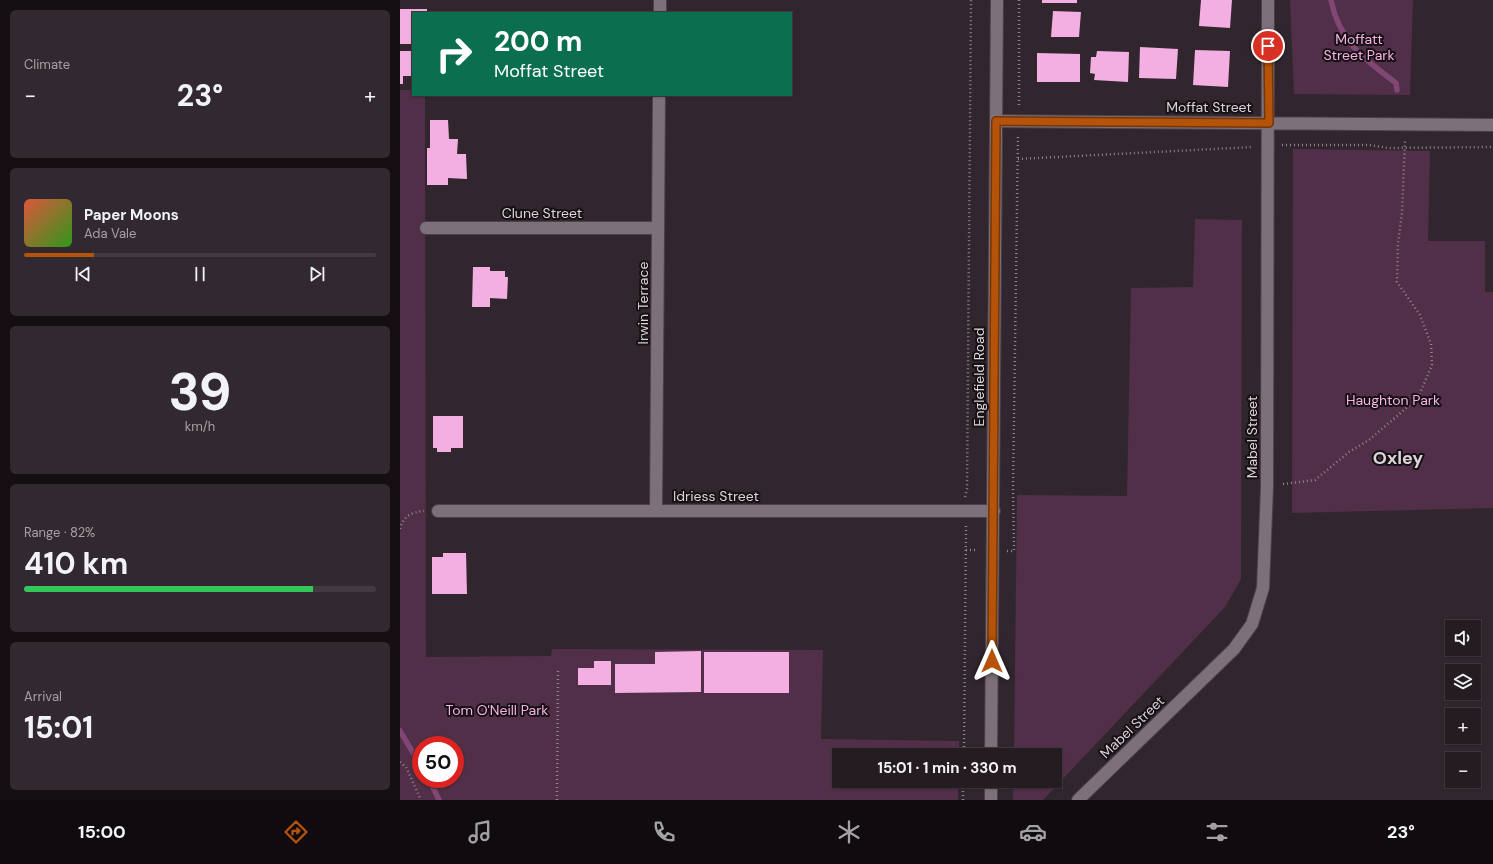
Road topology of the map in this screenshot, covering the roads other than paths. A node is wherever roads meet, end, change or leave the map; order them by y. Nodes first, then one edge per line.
1 (660, 0) edge
2 (997, 0) edge
3 (1268, 0) edge
4 (660, 12) edge
5 (659, 96) edge
6 (996, 121) junction
7 (1269, 123) junction
8 (1493, 125) edge
9 (426, 228) dead end
10 (658, 228) junction
11 (438, 511) road end
12 (656, 511) junction
13 (994, 511) junction
14 (992, 748) edge
15 (991, 788) edge
16 (991, 800) edge
17 (1078, 800) edge

1 - 4 street
2 - 6 street, Englefield Road
3 - 7 street, Mabel Street
5 - 10 street, Irwin Terrace
6 - 7 street, Moffat Street
6 - 13 street, Englefield Road
7 - 8 street, Moffat Street
7 - 17 street, Mabel Street
9 - 10 street, Clune Street
10 - 12 street, Irwin Terrace
11 - 12 street, Idriess Street
12 - 13 street, Idriess Street
13 - 14 street, Englefield Road
15 - 16 street

